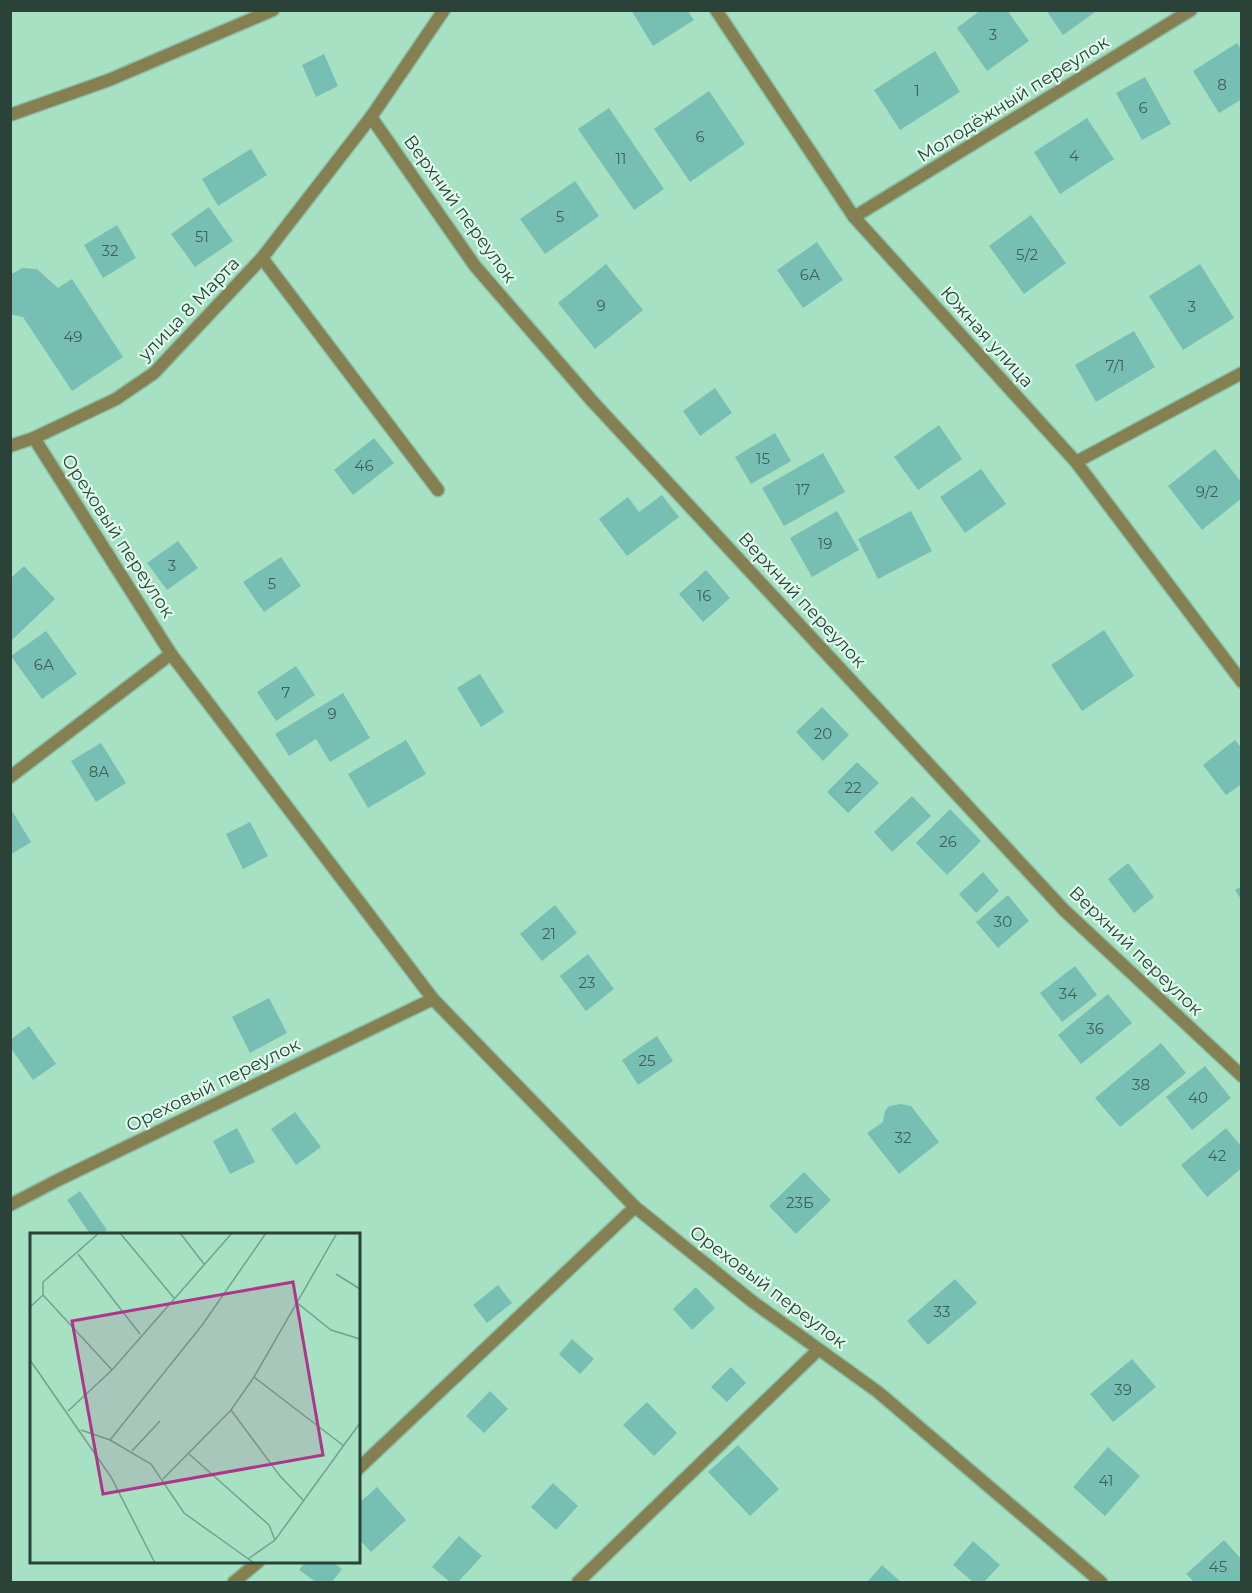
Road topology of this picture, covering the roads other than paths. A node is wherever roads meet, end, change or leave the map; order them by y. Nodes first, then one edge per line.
1 (273, 10) edge
2 (444, 10) edge
3 (716, 10) edge
4 (1191, 10) edge
5 (10, 116) edge
6 (371, 117) junction
7 (854, 218) junction
8 (262, 258) junction
9 (1242, 373) edge
10 (34, 438) junction
11 (10, 446) edge
12 (1076, 462) junction
13 (438, 490) dead end
14 (171, 654) junction
15 (1242, 682) edge
16 (10, 777) edge
17 (433, 999) junction
18 (1242, 1076) edge
19 (10, 1205) edge
20 (635, 1207) junction
21 (818, 1350) junction
22 (360, 1467) edge
23 (257, 1563) edge
24 (234, 1582) edge
25 (578, 1582) edge
26 (1101, 1582) edge

1 - 5 street
2 - 6 street, улица 8 Марта
3 - 7 street, Южная улица
4 - 7 street, Молодёжный переулок
6 - 8 street, улица 8 Марта
6 - 18 street, Верхний переулок
7 - 12 street, Южная улица
8 - 10 street, улица 8 Марта
8 - 13 street, улица 8 Марта
9 - 12 street
10 - 11 street, улица 8 Марта
10 - 14 street, Ореховый переулок
12 - 15 street, Южная улица
14 - 16 street
14 - 17 street, Ореховый переулок
17 - 19 street, Ореховый переулок
17 - 20 street, Ореховый переулок
20 - 21 street, Ореховый переулок
20 - 22 street
21 - 25 street
21 - 26 street, Ореховый переулок
23 - 24 street

